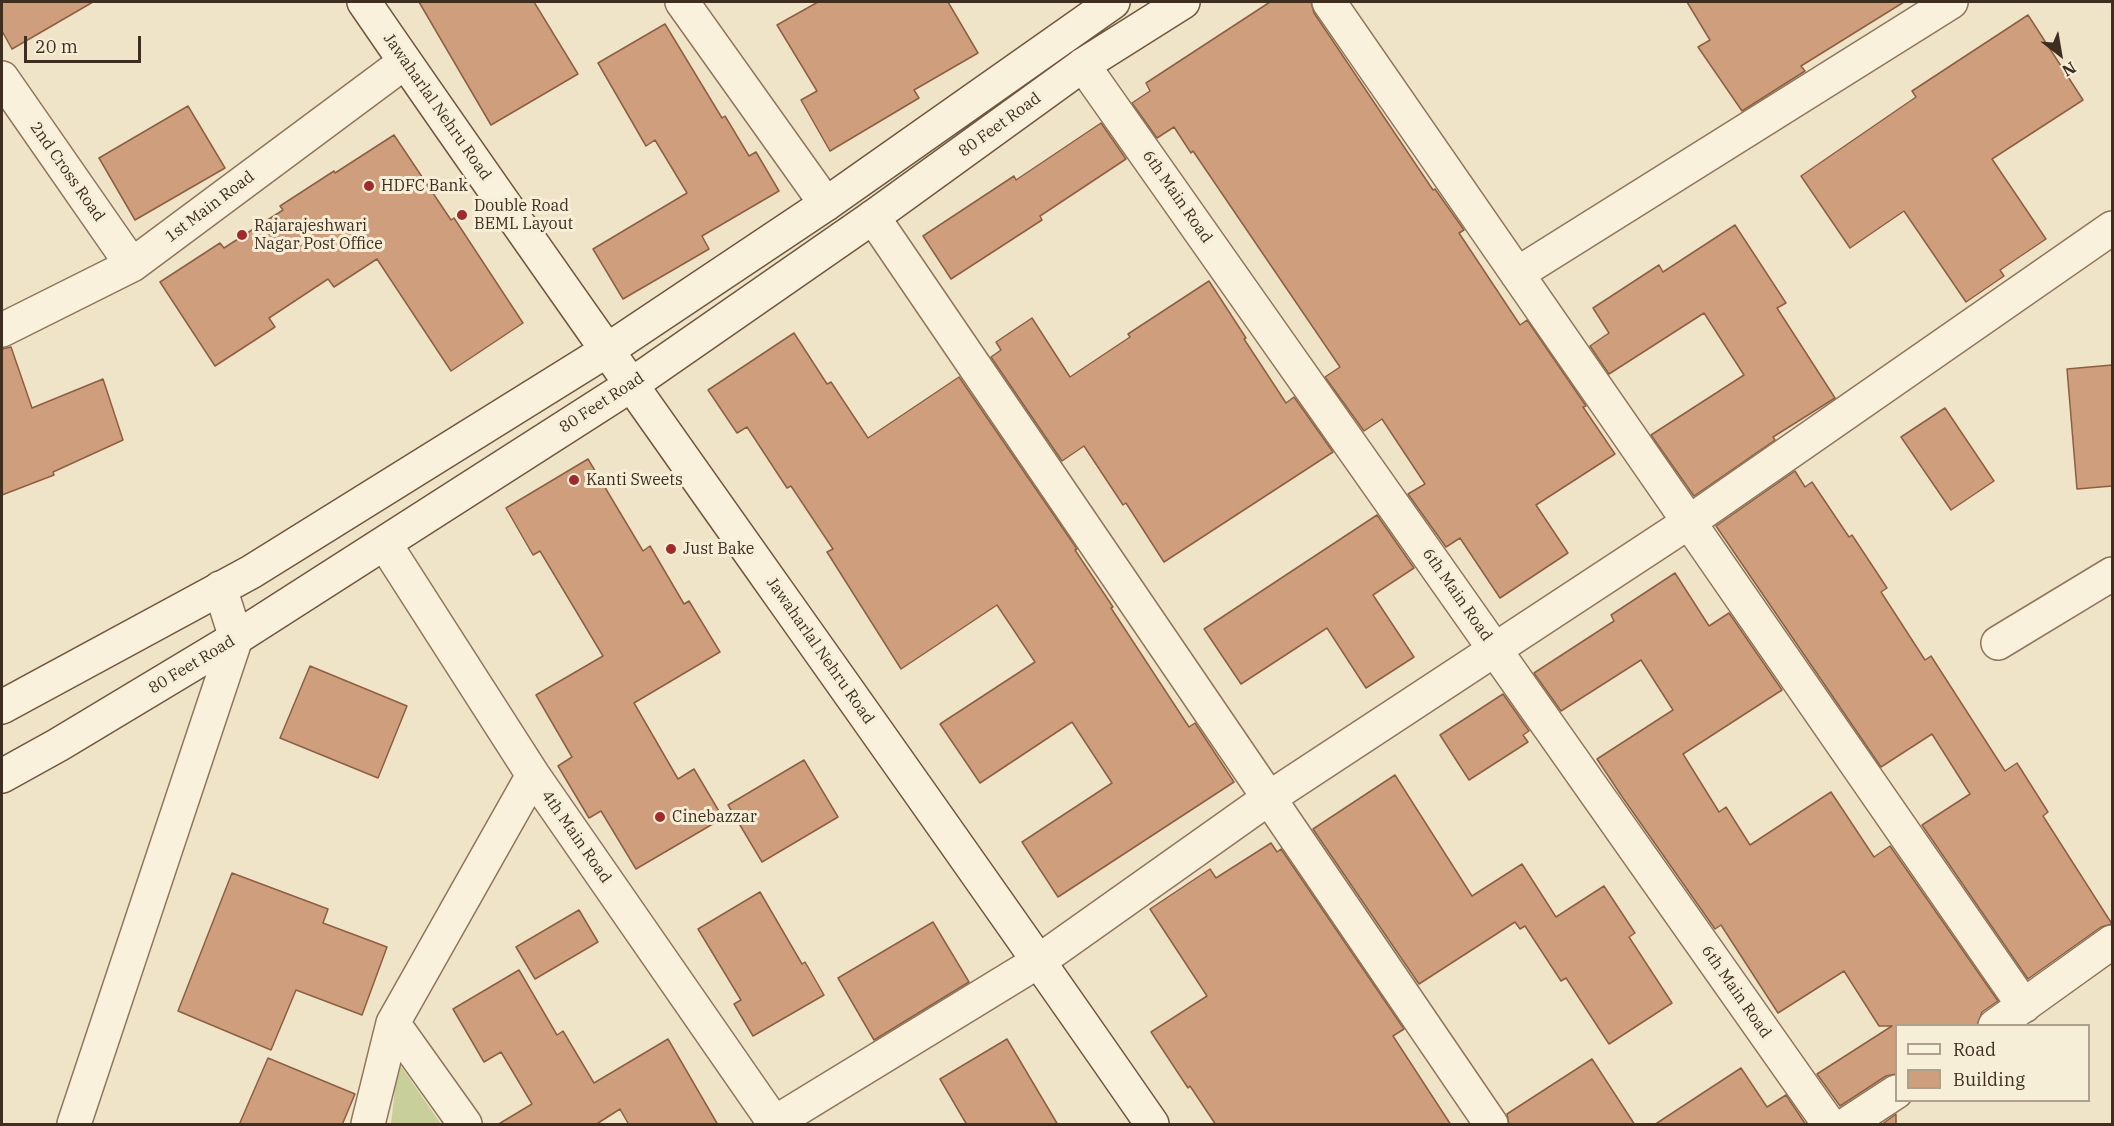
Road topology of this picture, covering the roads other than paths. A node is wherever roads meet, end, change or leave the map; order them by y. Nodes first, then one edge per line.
1 (364, 2) edge
2 (682, 2) edge
3 (1113, 2) edge
4 (1183, 2) edge
5 (1329, 2) edge
6 (1950, 2) edge
7 (405, 62) junction
8 (1083, 65) junction
9 (2, 78) edge
10 (826, 204) junction
11 (873, 217) junction
12 (2112, 228) edge
13 (132, 266) junction
14 (1517, 274) junction
15 (2, 330) edge
16 (606, 351) junction
17 (631, 385) junction
18 (1689, 522) junction
19 (386, 544) junction
20 (2112, 574) edge
21 (220, 588) junction
22 (236, 638) junction
23 (1998, 643) dead end
24 (1495, 649) junction
25 (2, 707) edge
26 (533, 775) junction
27 (2, 776) edge
28 (1269, 798) junction
29 (2112, 942) edge
30 (1039, 961) junction
31 (2024, 1006) junction
32 (393, 1023) junction
33 (1998, 1024) edge
34 (1895, 1093) edge
35 (775, 1124) edge
36 (74, 1125) edge
37 (368, 1125) edge
38 (465, 1125) edge
39 (1152, 1125) edge
40 (1491, 1125) edge
41 (1829, 1125) edge
42 (1847, 1125) edge

1 - 7 street, Jawaharlal Nehru Road
2 - 10 street
3 - 10 street
4 - 8 street, 80 Feet Road
5 - 14 street
6 - 14 street
7 - 13 street, 1st Main Road
7 - 16 street, Jawaharlal Nehru Road
8 - 11 street, 80 Feet Road
8 - 24 street, 6th Main Road
9 - 13 street, 2nd Cross Road
10 - 16 street
11 - 17 street, 80 Feet Road
11 - 28 street
12 - 18 street
13 - 15 street, 1st Main Road
14 - 18 street
16 - 17 street, Jawaharlal Nehru Road
16 - 21 street
17 - 19 street, 80 Feet Road
17 - 30 street, Jawaharlal Nehru Road
18 - 24 street
18 - 31 street
19 - 22 street, 80 Feet Road
19 - 26 street, 4th Main Road
20 - 23 street
21 - 22 street
21 - 25 street
22 - 27 street, 80 Feet Road
22 - 36 street
24 - 28 street
24 - 41 street, 6th Main Road
26 - 32 street
26 - 35 street, 4th Main Road
28 - 30 street
28 - 40 street
29 - 31 street
30 - 35 street
30 - 39 street, Jawaharlal Nehru Road
31 - 33 street
32 - 37 street
32 - 38 street
34 - 42 street

